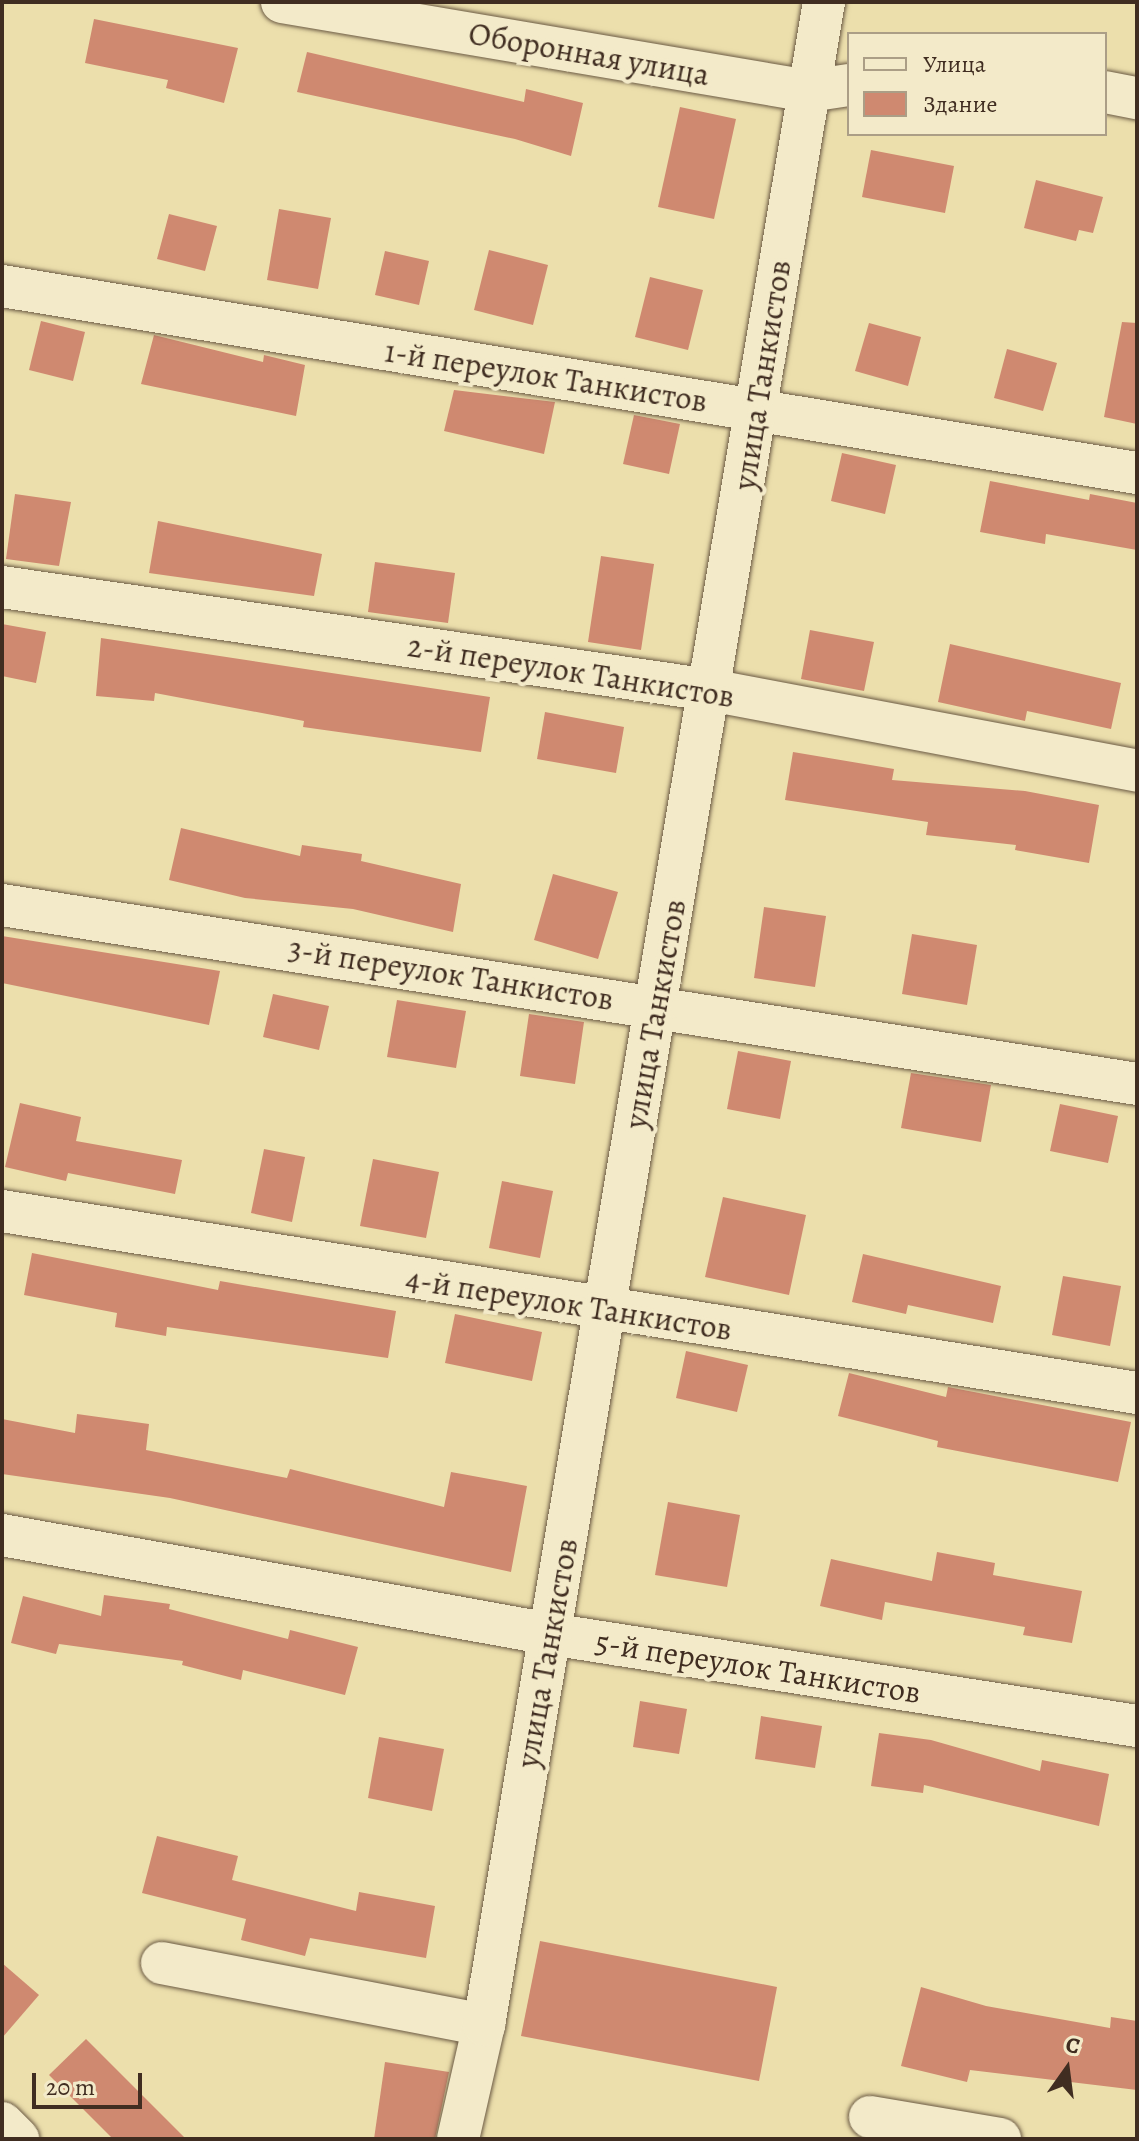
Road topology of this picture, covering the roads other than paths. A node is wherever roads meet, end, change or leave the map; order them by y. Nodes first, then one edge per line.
1 (282, 2) edge
2 (824, 2) edge
3 (358, 8) edge
4 (829, 88) edge
5 (1107, 92) edge
6 (1137, 98) edge
7 (2, 286) edge
8 (756, 410) junction
9 (1137, 473) edge
10 (2, 587) edge
11 (710, 690) junction
12 (1137, 771) edge
13 (2, 905) edge
14 (657, 1006) junction
15 (1137, 1084) edge
16 (2, 1211) edge
17 (605, 1311) junction
18 (1137, 1393) edge
19 (2, 1535) edge
20 (550, 1634) junction
21 (1137, 1726) edge
22 (162, 1963) dead end
23 (484, 2025) junction
24 (870, 2117) dead end
25 (2, 2123) edge
26 (18, 2139) edge
27 (458, 2139) edge
28 (1000, 2139) edge

1 - 3 street, Оборонная улица
2 - 4 street, улица Танкистов
3 - 4 street, Оборонная улица
4 - 8 street, улица Танкистов
5 - 6 street
7 - 8 street, 1-й переулок Танкистов
8 - 9 street, 1-й переулок Танкистов
8 - 11 street, улица Танкистов
10 - 11 street, 2-й переулок Танкистов
11 - 12 street, 2-й переулок Танкистов
11 - 14 street, улица Танкистов
13 - 14 street, 3-й переулок Танкистов
14 - 15 street, 3-й переулок Танкистов
14 - 17 street, улица Танкистов
16 - 17 street, 4-й переулок Танкистов
17 - 18 street, 4-й переулок Танкистов
17 - 20 street, улица Танкистов
19 - 20 street, 5-й переулок Танкистов
20 - 21 street, 5-й переулок Танкистов
20 - 23 street, улица Танкистов
22 - 23 street
23 - 27 street, улица Танкистов
24 - 28 street
25 - 26 street

